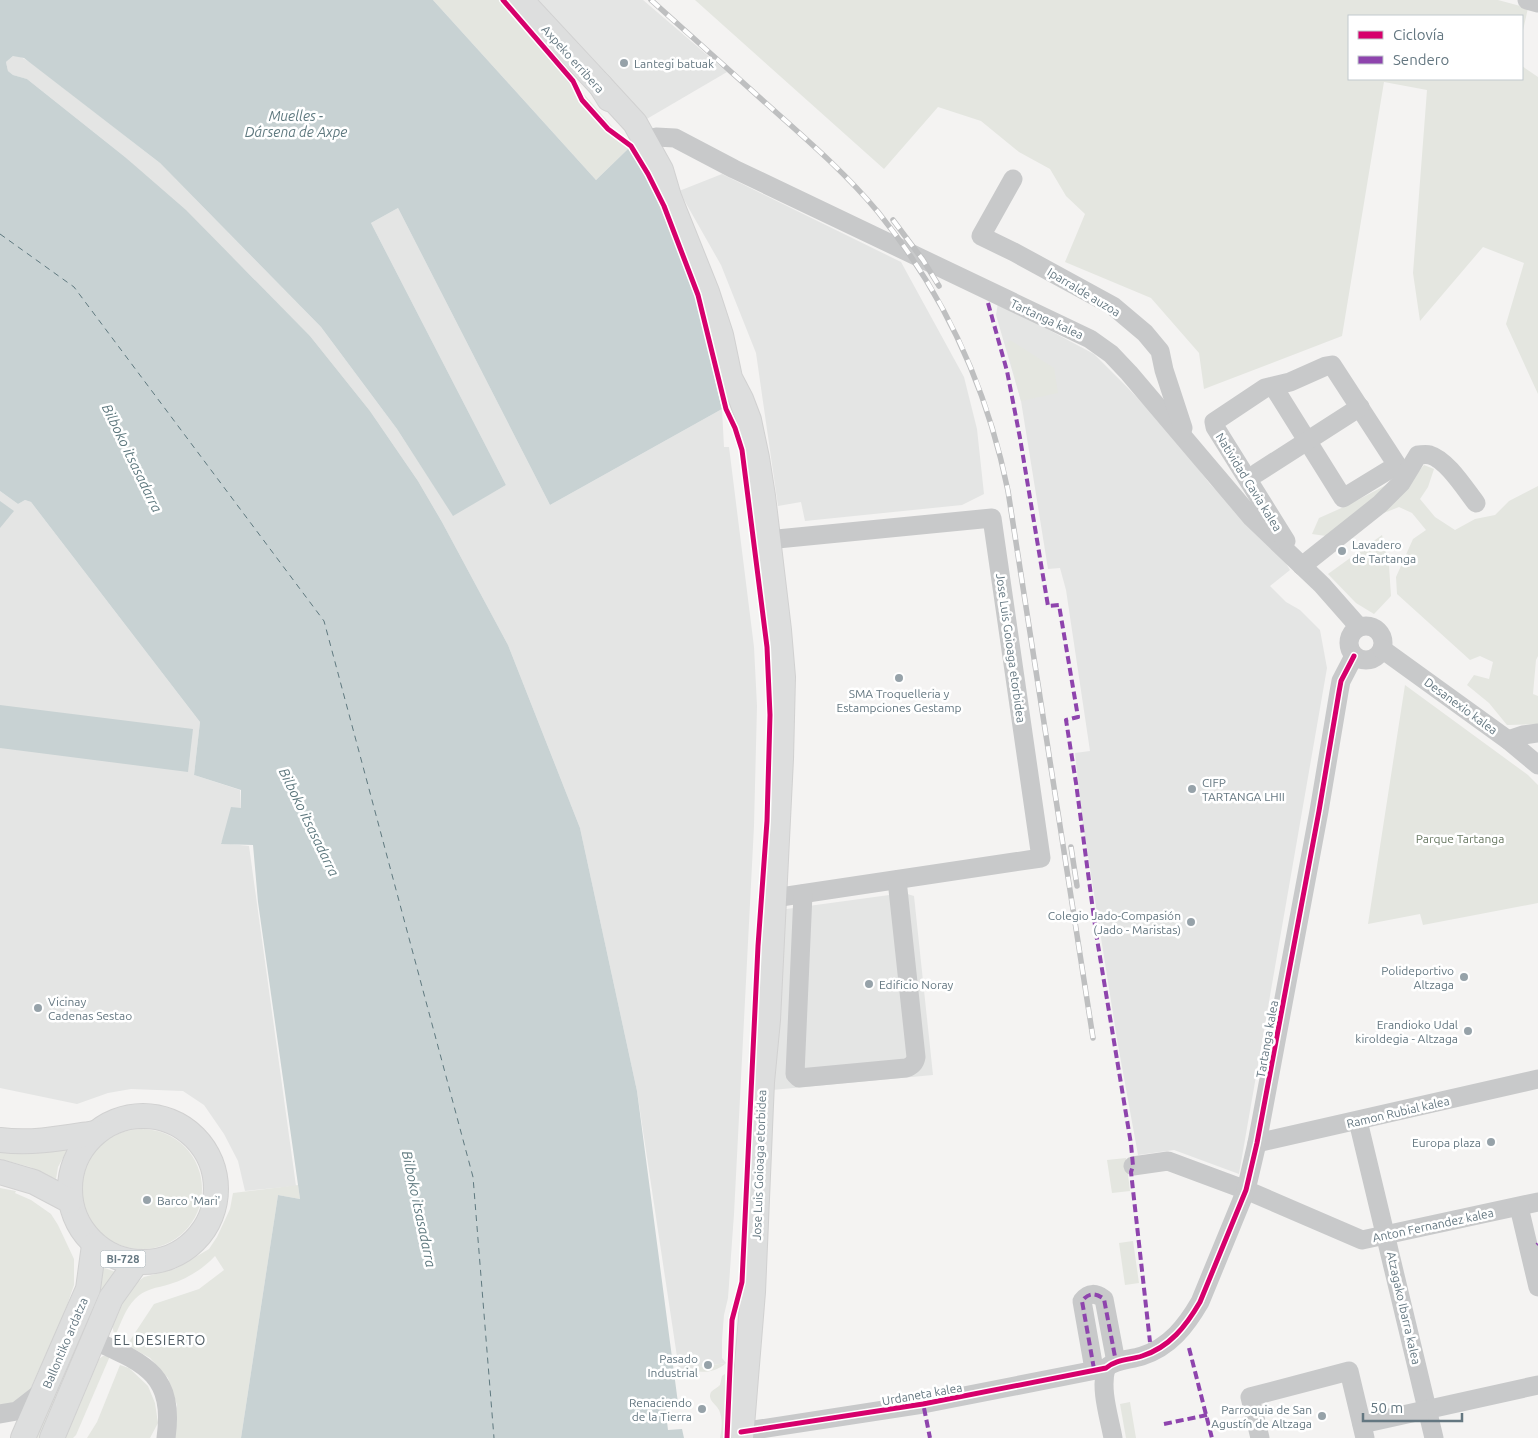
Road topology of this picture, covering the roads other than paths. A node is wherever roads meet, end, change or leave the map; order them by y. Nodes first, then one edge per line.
1 (521, 0) edge
2 (1527, 0) edge
3 (1538, 3) edge
4 (600, 86) junction
5 (646, 140) junction
6 (1014, 178) dead end
7 (670, 197) junction
8 (1273, 386) junction
9 (1360, 407) junction
10 (1180, 433) junction
11 (1307, 440) junction
12 (1257, 473) dead end
13 (1476, 503) dead end
14 (767, 540) junction
15 (1296, 560) junction
16 (1359, 627) junction
17 (1382, 649) junction
18 (1354, 656) junction
19 (1538, 733) edge
20 (1508, 740) junction
21 (1538, 765) edge
22 (897, 880) junction
23 (803, 894) junction
24 (774, 898) junction
25 (1538, 1079) edge
26 (1358, 1121) junction
27 (95, 1133) junction
28 (0, 1140) edge
29 (1257, 1143) junction
30 (1133, 1166) dead end
31 (0, 1172) edge
32 (1246, 1190) junction
33 (70, 1201) junction
34 (1538, 1202) edge
35 (1519, 1207) junction
36 (1386, 1235) junction
37 (94, 1245) junction
38 (136, 1263) junction
39 (1538, 1287) edge
40 (93, 1340) junction
41 (1105, 1366) junction
42 (1538, 1385) edge
43 (45, 1390) junction
44 (1427, 1409) junction
45 (0, 1414) edge
46 (1363, 1431) edge
47 (741, 1435) edge
48 (23, 1438) edge
49 (52, 1438) edge
50 (166, 1438) edge
51 (1113, 1438) edge
52 (1260, 1438) edge
53 (1434, 1438) edge

1 - 4 main road, Axpeko erribera
2 - 3 street
4 - 5 main road, Jose Luis Goioaga etorbidea
4 - 7 main road, Axpeko erribera
5 - 7 main road, Jose Luis Goioaga etorbidea
5 - 10 street, Tartanga kalea
6 - 10 street, Iparralde auzoa
7 - 14 main road, Jose Luis Goioaga etorbidea
8 - 9 street, Natividad Cavia kalea
8 - 11 street
8 - 15 street, Natividad Cavia kalea
9 - 11 street
9 - 11 street
10 - 15 street, Tartanga kalea
11 - 12 street
13 - 15 street
14 - 22 street, Jose Luis Goioaga etorbidea
14 - 24 main road, Jose Luis Goioaga etorbidea
15 - 16 street, Tartanga kalea
16 - 17 street
16 - 18 street
17 - 18 street
17 - 20 street, Desanexio kalea
18 - 29 street, Tartanga kalea
19 - 20 street
20 - 21 street, Desanexio kalea
22 - 23 street, Jose Luis Goioaga etorbidea
22 - 23 street
23 - 24 street, Jose Luis Goioaga etorbidea
24 - 47 main road, Jose Luis Goioaga etorbidea
25 - 26 street, Ramon Rubial kalea
26 - 29 street, Ramon Rubial kalea
26 - 36 street, Atzagako Ibarra kalea
27 - 28 main road, BI-728
27 - 33 main road, BI-728
27 - 38 main road, BI-728
29 - 32 street, Tartanga kalea
30 - 32 street, Anton Fernandez kalea
31 - 33 main road
32 - 36 street, Anton Fernandez kalea
32 - 41 street, Tartanga kalea
33 - 37 main road, BI-728
34 - 35 street, Anton Fernandez kalea
35 - 36 street, Anton Fernandez kalea
35 - 39 street
36 - 44 street, Atzagako Ibarra kalea
37 - 38 main road, BI-728
37 - 43 main road, Ballontiko ardatza / BI-728
38 - 40 main road, Ballontiko ardatza / BI-728
40 - 49 main road, Ballontiko ardatza / BI-728
40 - 50 street
41 - 47 street, Urdaneta kalea
41 - 51 street
42 - 44 street
43 - 45 street
43 - 48 main road, Ballontiko ardatza / BI-728
44 - 46 street
44 - 53 street, Atzagako Ibarra kalea
46 - 52 street

